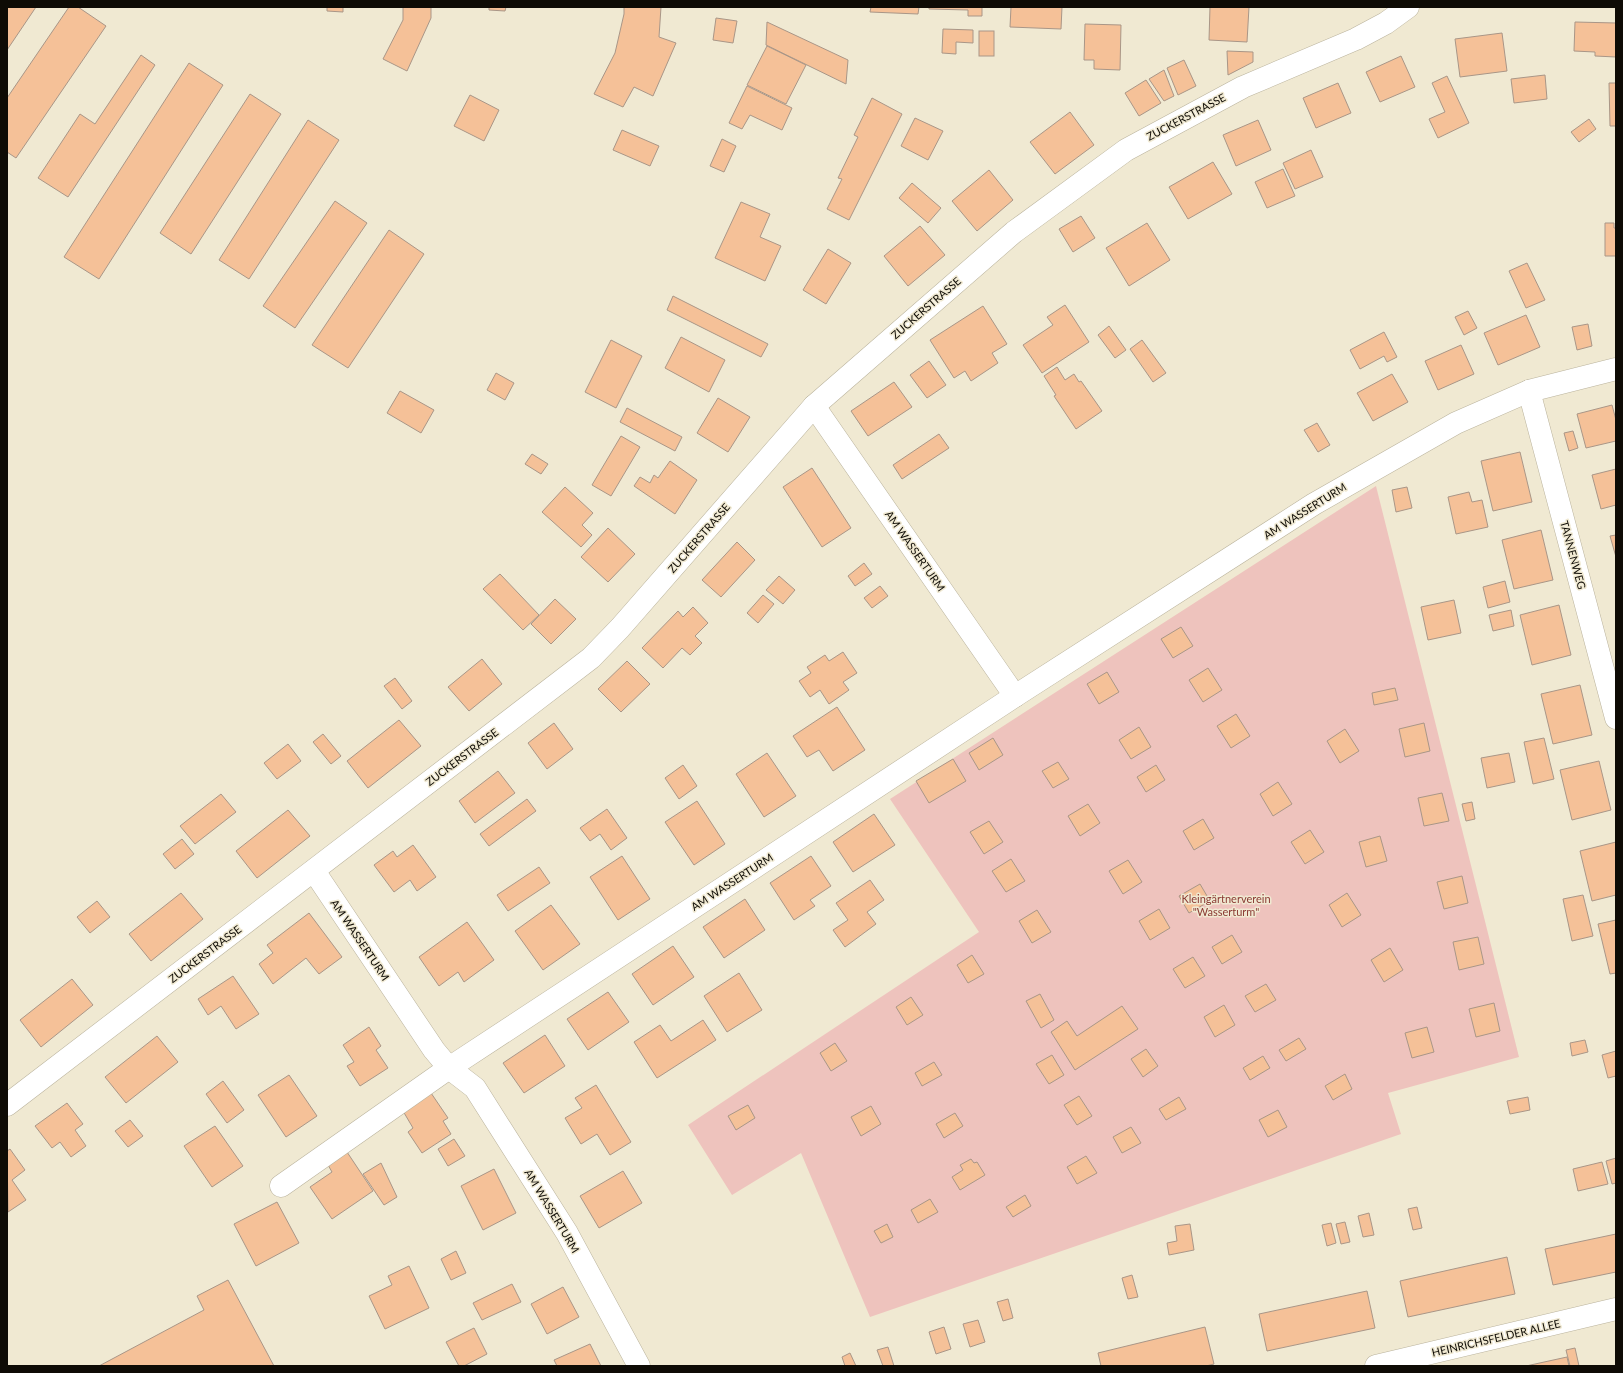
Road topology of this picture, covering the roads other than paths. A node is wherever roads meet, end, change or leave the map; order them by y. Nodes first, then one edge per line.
1 (1408, 7) edge
2 (1616, 369) edge
3 (1529, 391) junction
4 (814, 406) junction
5 (1015, 696) junction
6 (1616, 718) edge
7 (314, 870) junction
8 (449, 1068) junction
9 (7, 1105) edge
10 (281, 1186) dead end
11 (1616, 1309) edge
12 (639, 1366) edge
13 (1376, 1366) edge

1 - 4 street, ZUCKERSTRASSE
2 - 3 street, AM WASSERTURM
3 - 5 street, AM WASSERTURM
3 - 6 street, TANNENWEG
4 - 5 street, AM WASSERTURM
4 - 7 street, ZUCKERSTRASSE
5 - 8 street, AM WASSERTURM
7 - 8 street, AM WASSERTURM
7 - 9 street, ZUCKERSTRASSE
8 - 10 street, AM WASSERTURM
8 - 12 street, AM WASSERTURM
11 - 13 street, HEINRICHSFELDER ALLEE

